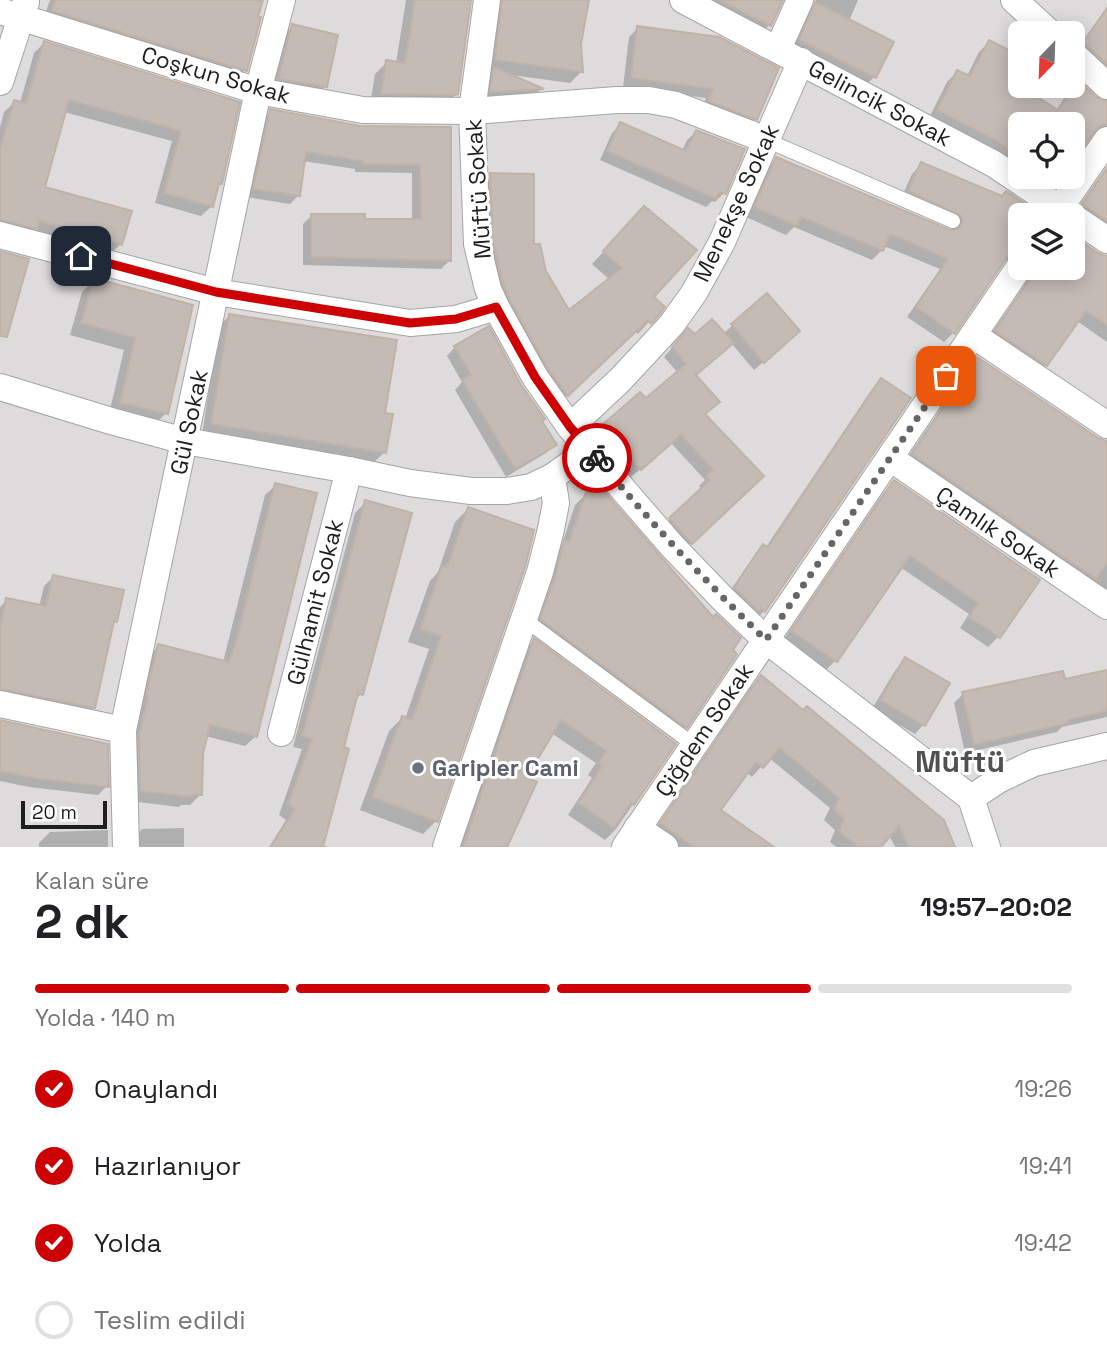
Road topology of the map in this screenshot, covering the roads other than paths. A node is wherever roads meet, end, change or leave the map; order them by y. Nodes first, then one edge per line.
1 (282, 0) edge
2 (487, 0) edge
3 (683, 0) edge
4 (800, 0) edge
5 (1014, 0) edge
6 (16, 9) edge
7 (1037, 21) edge
8 (789, 55) junction
9 (1085, 65) edge
10 (0, 82) edge
11 (1107, 86) edge
12 (258, 92) junction
13 (472, 111) junction
14 (766, 140) junction
15 (1107, 140) edge
16 (1049, 203) edge
17 (1071, 203) edge
18 (953, 221) dead end
19 (1085, 226) edge
20 (0, 234) edge
21 (1107, 240) edge
22 (1011, 280) edge
23 (216, 292) junction
24 (496, 307) junction
25 (973, 335) junction
26 (0, 387) edge
27 (1107, 425) edge
28 (570, 427) junction
29 (185, 441) junction
30 (590, 450) junction
31 (890, 458) junction
32 (349, 470) junction
33 (552, 477) junction
34 (1107, 606) edge
35 (524, 619) junction
36 (766, 640) junction
37 (0, 704) edge
38 (124, 730) junction
39 (281, 733) dead end
40 (694, 745) junction
41 (1107, 746) edge
42 (971, 798) junction
43 (631, 838) edge
44 (126, 847) edge
45 (446, 847) edge
46 (665, 847) edge
47 (987, 847) edge

1 - 12 street, Gül Sokak
2 - 13 street, Müftü Sokak
3 - 8 street, Gelincik Sokak
4 - 8 street, Menekşe Sokak
5 - 7 street
6 - 10 street
6 - 12 street, Coşkun Sokak
8 - 14 street, Menekşe Sokak
8 - 16 street, Gelincik Sokak
9 - 11 street
12 - 13 street, Coşkun Sokak
12 - 23 street, Gül Sokak
13 - 14 street, Coşkun Sokak
13 - 24 street, Müftü Sokak
14 - 18 lane
14 - 28 street, Menekşe Sokak
15 - 17 street
19 - 21 street, Gelincik Sokak
20 - 23 street
22 - 25 street, Çiğdem Sokak
23 - 24 street
23 - 29 street, Gül Sokak
24 - 28 street, Müftü Sokak
25 - 27 street
25 - 31 street, Çiğdem Sokak
26 - 29 street
28 - 30 street, Müftü Sokak
29 - 32 street
29 - 38 street, Gül Sokak
30 - 33 street
30 - 36 street, Müftü Sokak
31 - 34 street, Çamlık Sokak
31 - 36 street, Çiğdem Sokak
32 - 33 street
32 - 39 street, Gülhamit Sokak
33 - 35 street
35 - 40 lane
35 - 45 street
36 - 40 street, Çiğdem Sokak
36 - 42 street, Müftü Sokak
37 - 38 street
38 - 44 street, Gül Sokak
40 - 43 street, Çiğdem Sokak
41 - 42 street
42 - 47 street
43 - 46 street

